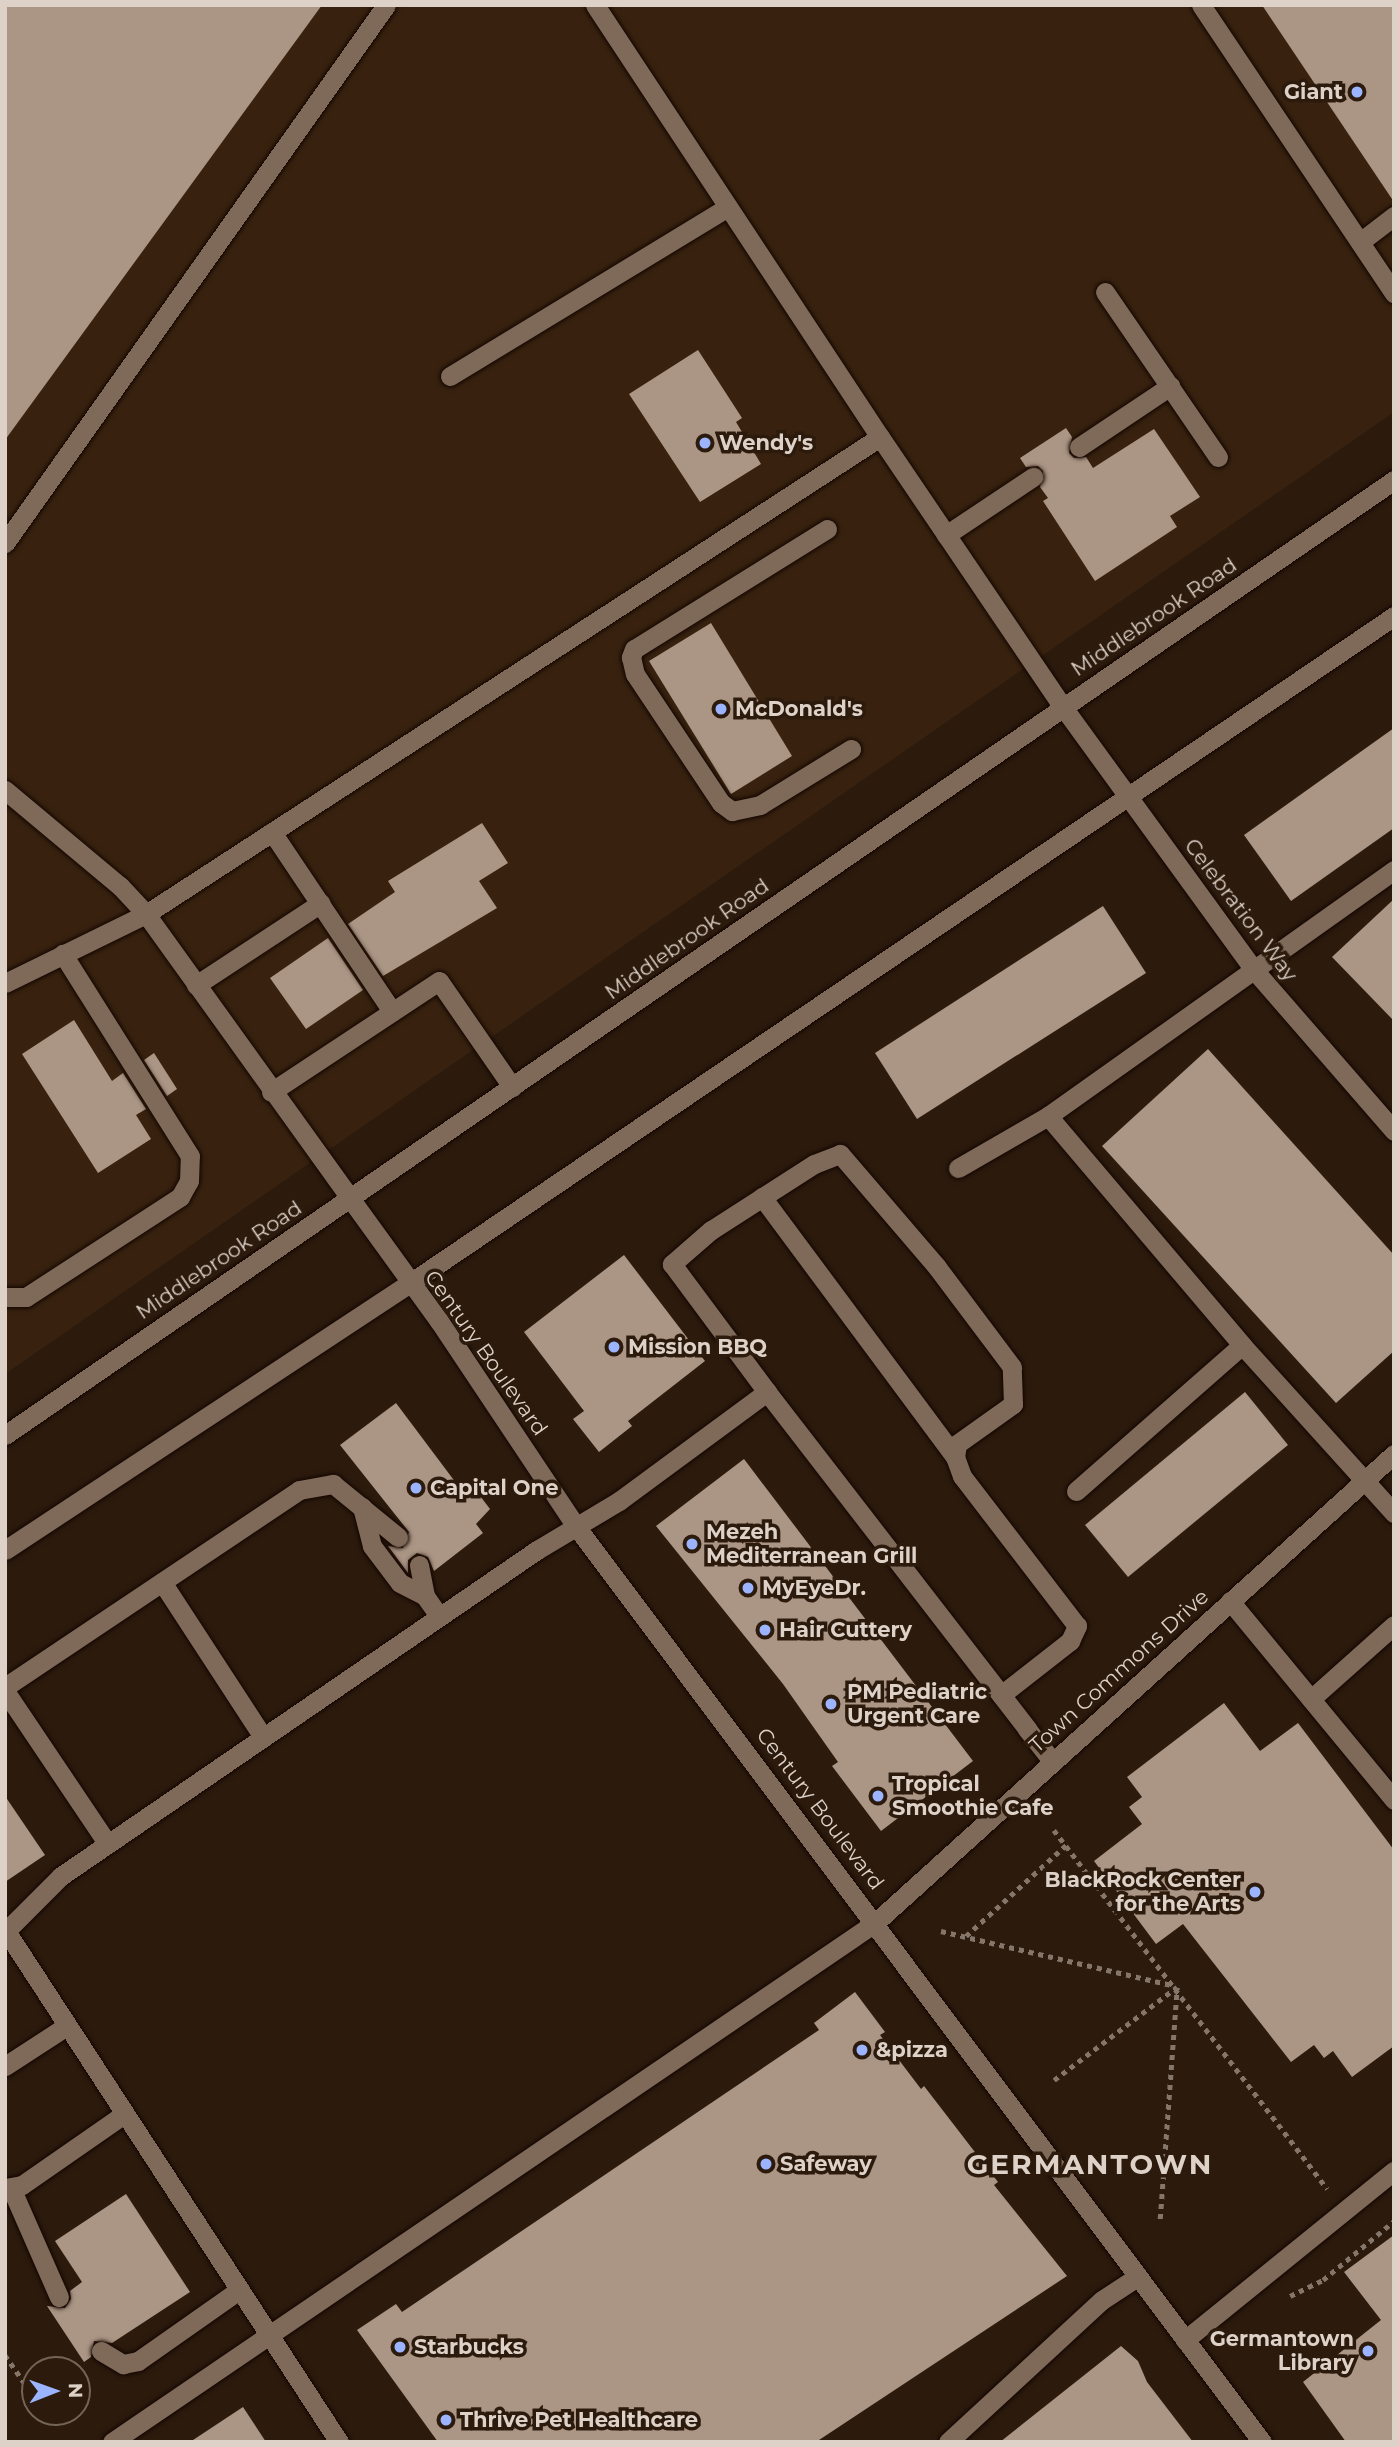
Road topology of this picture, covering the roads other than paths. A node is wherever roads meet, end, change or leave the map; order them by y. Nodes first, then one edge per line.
1 (386, 5) edge
2 (595, 5) edge
3 (1201, 5) edge
4 (728, 207) junction
5 (1394, 216) edge
6 (1360, 242) junction
7 (1105, 292) dead end
8 (1394, 293) edge
9 (450, 376) dead end
10 (1170, 386) junction
11 (880, 437) junction
12 (1079, 447) dead end
13 (1218, 457) dead end
14 (1033, 477) dead end
15 (1394, 481) edge
16 (827, 529) dead end
17 (946, 535) junction
18 (5, 543) edge
19 (1394, 617) edge
20 (1063, 707) junction
21 (851, 749) dead end
22 (5, 790) edge
23 (1129, 796) junction
24 (272, 832) junction
25 (1394, 870) edge
26 (321, 903) junction
27 (146, 914) junction
28 (63, 954) junction
29 (1255, 971) junction
30 (5, 983) edge
31 (196, 985) junction
32 (392, 1011) junction
33 (512, 1087) junction
34 (271, 1092) junction
35 (1048, 1116) junction
36 (1394, 1131) edge
37 (958, 1168) dead end
38 (762, 1197) junction
39 (350, 1198) junction
40 (410, 1283) junction
41 (5, 1297) edge
42 (1242, 1345) junction
43 (767, 1392) junction
44 (5, 1435) edge
45 (1394, 1454) edge
46 (955, 1457) junction
47 (1364, 1481) junction
48 (1076, 1491) dead end
49 (362, 1507) junction
50 (1394, 1513) edge
51 (575, 1525) junction
52 (398, 1537) dead end
53 (5, 1550) edge
54 (419, 1565) dead end
55 (162, 1582) junction
56 (425, 1596) junction
57 (1230, 1601) junction
58 (439, 1616) junction
59 (1389, 1637) edge
60 (5, 1689) edge
61 (1001, 1695) junction
62 (1311, 1699) junction
63 (263, 1737) junction
64 (1053, 1762) junction
65 (1394, 1800) edge
66 (108, 1844) junction
67 (876, 1922) junction
68 (6, 1931) edge
69 (65, 2027) junction
70 (5, 2066) edge
71 (124, 2115) junction
72 (1394, 2171) edge
73 (8, 2189) edge
74 (1137, 2277) junction
75 (239, 2290) junction
76 (59, 2297) dead end
77 (269, 2336) junction
78 (1185, 2340) junction
79 (101, 2351) dead end
80 (112, 2442) edge
81 (339, 2442) edge
82 (948, 2442) edge
83 (1262, 2442) edge

1 - 18 main road
2 - 4 main road, Celebration Way
3 - 6 main road
4 - 9 main road
4 - 11 main road, Celebration Way
5 - 6 main road
6 - 8 main road
7 - 10 main road
10 - 12 main road
10 - 13 main road
11 - 17 main road, Celebration Way
11 - 24 main road
14 - 17 main road
15 - 20 main road, Middlebrook Road
16 - 21 main road
17 - 20 main road, Celebration Way
19 - 23 main road
20 - 23 main road, Celebration Way
20 - 33 main road, Middlebrook Road
22 - 27 main road, Century Boulevard
23 - 29 main road, Celebration Way
23 - 40 main road
24 - 26 main road
24 - 27 main road
25 - 29 main road
26 - 31 main road
26 - 32 main road
27 - 28 main road
27 - 31 main road, Century Boulevard
28 - 30 main road
28 - 41 main road
29 - 35 main road
29 - 36 main road, Celebration Way
31 - 34 main road, Century Boulevard
32 - 33 main road
32 - 34 main road
33 - 39 main road, Middlebrook Road
34 - 39 main road, Century Boulevard
35 - 37 main road
35 - 42 main road
38 - 43 main road
38 - 46 main road
38 - 46 main road
39 - 40 main road, Century Boulevard
39 - 44 main road, Middlebrook Road
40 - 51 main road, Century Boulevard
40 - 53 main road
42 - 47 main road
42 - 48 main road
43 - 51 main road
43 - 61 main road
45 - 47 main road, Town Commons Drive
46 - 61 main road
47 - 50 main road
47 - 57 main road, Town Commons Drive
49 - 52 main road
49 - 55 main road
49 - 56 main road
51 - 58 main road
51 - 67 main road, Century Boulevard
54 - 56 main road
55 - 60 main road
55 - 63 main road
56 - 58 main road
57 - 62 main road
57 - 64 main road, Town Commons Drive
58 - 63 main road
59 - 62 main road
60 - 66 main road
61 - 64 main road
62 - 65 main road
63 - 66 main road
64 - 67 main road, Town Commons Drive
66 - 68 main road
67 - 74 main road, Century Boulevard
67 - 77 main road, Town Commons Drive
68 - 69 main road
69 - 70 main road
69 - 71 main road
71 - 73 main road
71 - 75 main road
72 - 78 main road
73 - 76 main road
74 - 78 main road, Century Boulevard
74 - 82 main road
75 - 77 main road
75 - 79 main road
77 - 80 main road, Town Commons Drive
77 - 81 main road
78 - 83 main road, Century Boulevard

